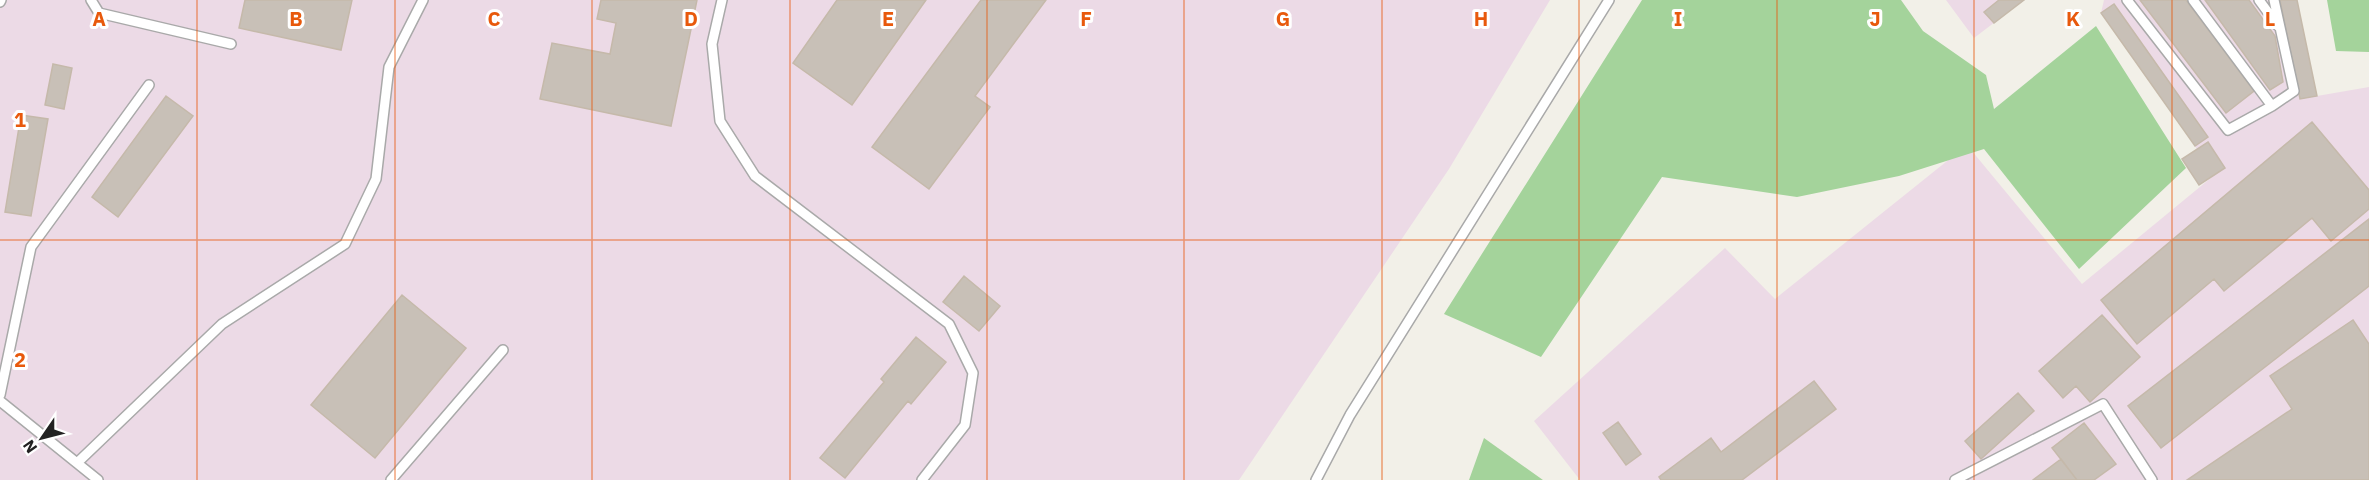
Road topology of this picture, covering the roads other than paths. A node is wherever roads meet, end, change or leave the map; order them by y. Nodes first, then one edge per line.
1 (91, 0) edge
2 (423, 0) edge
3 (722, 0) edge
4 (1609, 0) edge
5 (2127, 0) edge
6 (2193, 0) edge
7 (2259, 0) edge
8 (2274, 0) edge
9 (2279, 28) junction
10 (231, 44) dead end
11 (150, 85) dead end
12 (2272, 106) junction
13 (503, 350) dead end
14 (0, 395) edge
15 (0, 401) edge
16 (77, 463) junction
17 (98, 480) edge
18 (391, 480) edge
19 (922, 480) edge
20 (1316, 480) edge
21 (1956, 480) edge
22 (2152, 480) edge

1 - 10 lane
2 - 16 lane
3 - 19 lane
4 - 20 lane
5 - 12 lane
6 - 12 lane
7 - 9 lane
8 - 9 lane
9 - 12 lane
11 - 14 lane
13 - 18 lane
15 - 16 lane
16 - 17 lane
21 - 22 lane

